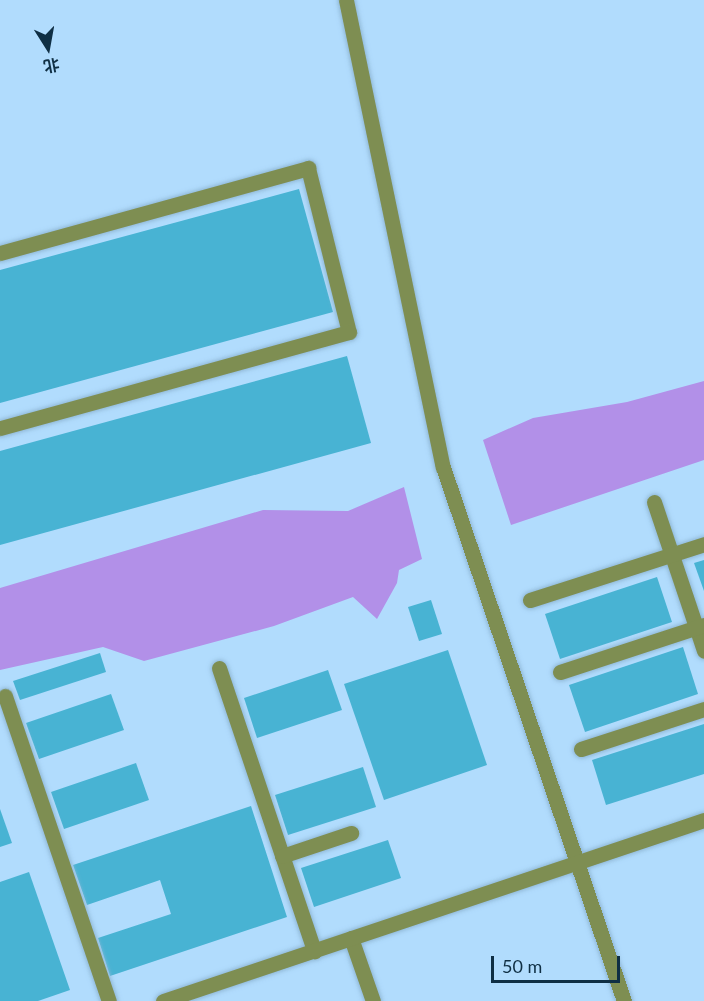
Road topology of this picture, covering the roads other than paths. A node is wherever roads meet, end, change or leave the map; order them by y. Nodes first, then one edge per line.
1 (346, 0) edge
2 (0, 253) edge
3 (0, 428) edge
4 (654, 502) dead end
5 (704, 544) edge
6 (672, 555) junction
7 (530, 600) dead end
8 (700, 626) edge
9 (704, 651) edge
10 (219, 668) dead end
11 (560, 672) dead end
12 (5, 696) dead end
13 (704, 708) edge
14 (581, 749) dead end
15 (704, 820) edge
16 (351, 833) dead end
17 (282, 856) junction
18 (577, 863) junction
19 (351, 938) junction
20 (314, 951) junction
21 (171, 1000) edge
22 (109, 1001) edge
23 (373, 1001) edge
24 (624, 1001) edge

1 - 18 street
2 - 3 street
4 - 6 street
5 - 6 street
6 - 7 street
6 - 8 street
8 - 9 street
8 - 11 street
10 - 17 street
12 - 22 street
13 - 14 street
15 - 18 street
16 - 17 street
17 - 20 street
18 - 19 street
18 - 24 street
19 - 20 street
19 - 23 street
20 - 21 street

